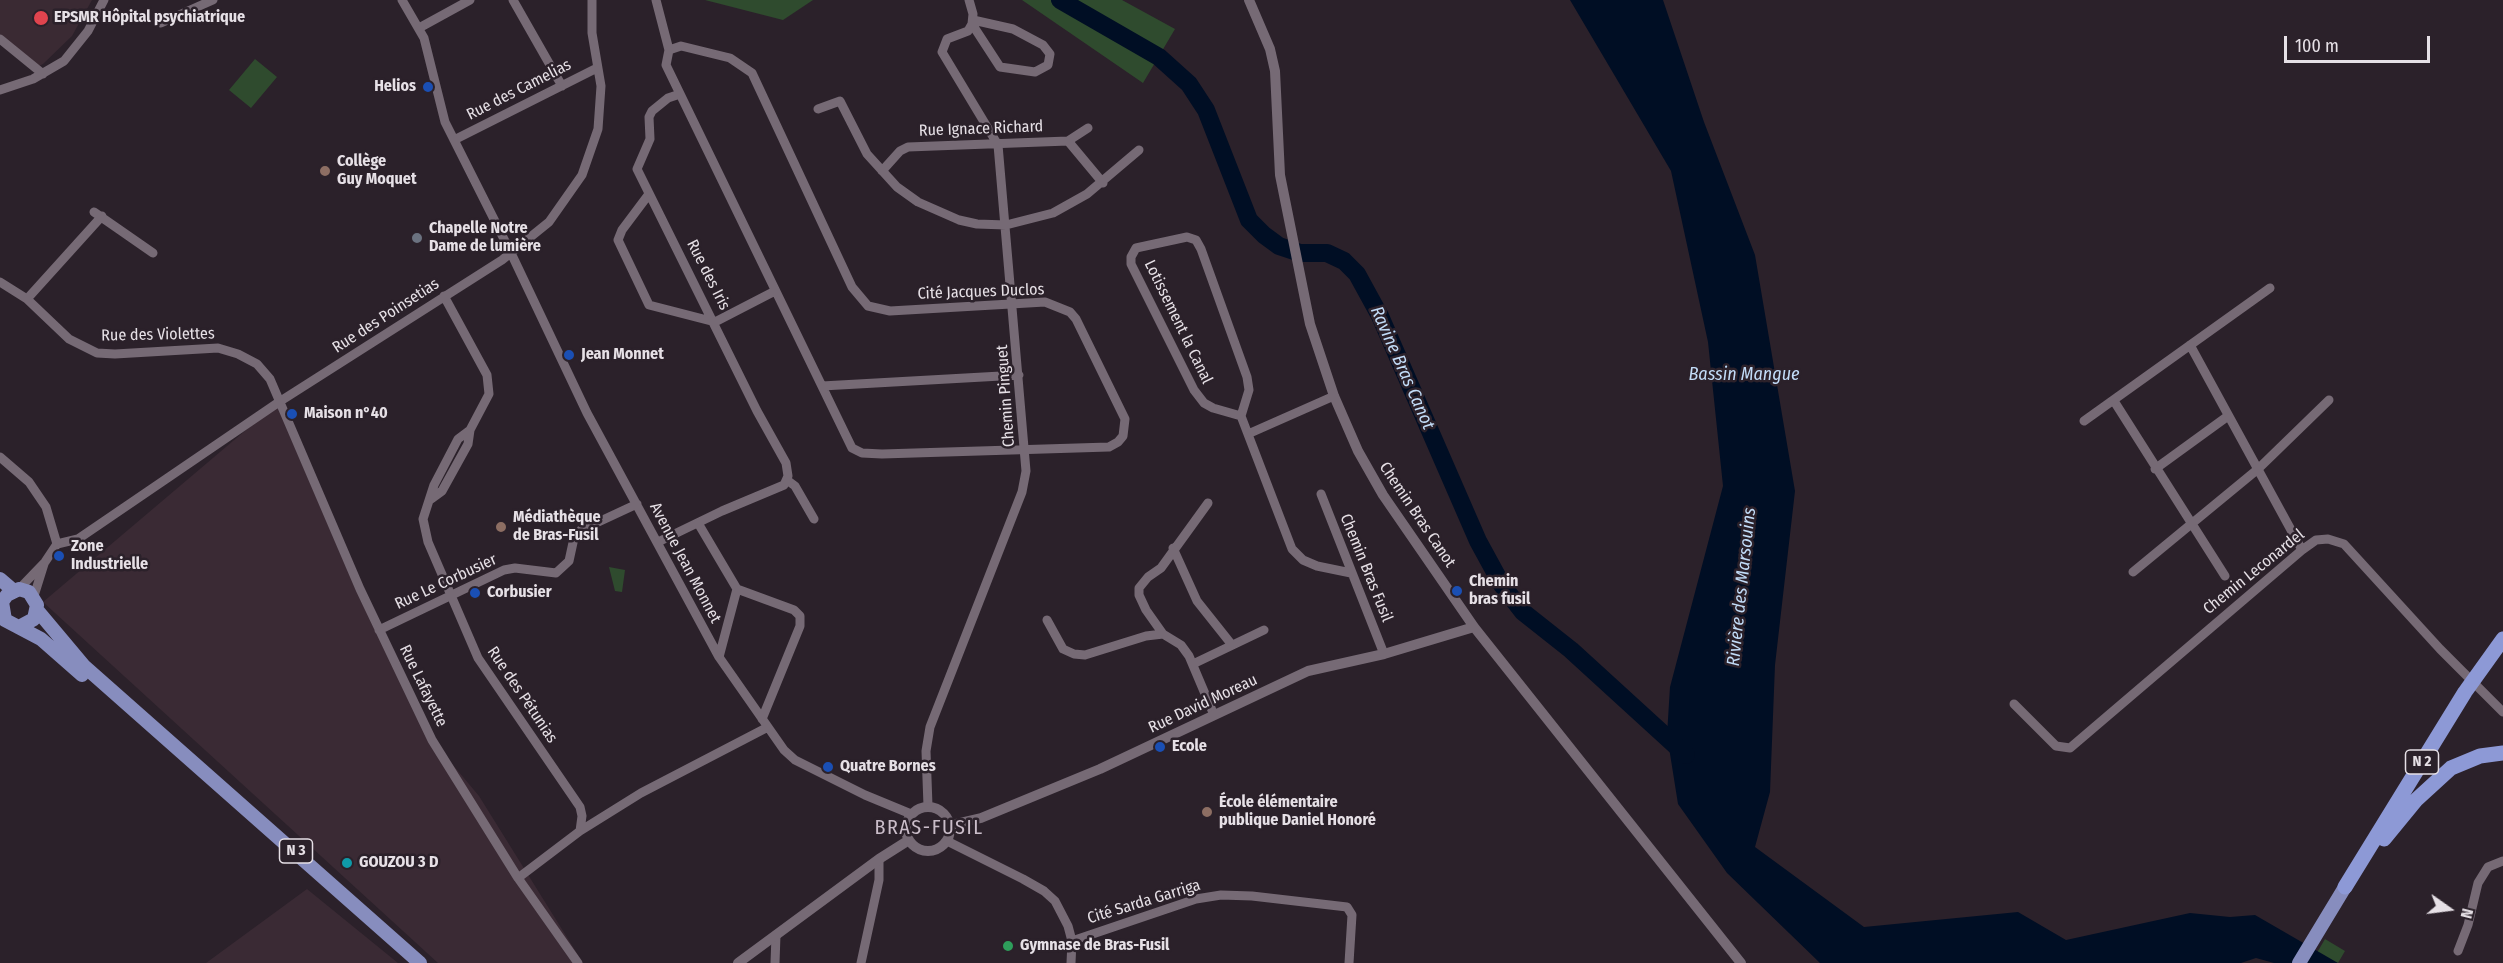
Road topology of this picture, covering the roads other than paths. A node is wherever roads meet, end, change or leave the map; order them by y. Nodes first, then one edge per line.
1 (105, 0) edge
2 (213, 0) edge
3 (402, 0) edge
4 (470, 0) edge
5 (513, 0) edge
6 (592, 0) edge
7 (656, 0) edge
8 (969, 0) edge
9 (1249, 0) edge
10 (973, 22) junction
11 (161, 23) dead end
12 (418, 28) junction
13 (0, 39) edge
14 (669, 50) junction
15 (597, 68) junction
16 (43, 75) junction
17 (562, 86) junction
18 (0, 90) edge
19 (680, 94) junction
20 (818, 109) dead end
21 (1088, 128) dead end
22 (454, 140) junction
23 (1068, 141) junction
24 (998, 145) junction
25 (1139, 150) dead end
26 (882, 171) junction
27 (1103, 183) junction
28 (649, 194) junction
29 (1006, 225) junction
30 (512, 253) junction
31 (153, 254) dead end
32 (0, 282) edge
33 (2270, 288) dead end
34 (775, 291) junction
35 (444, 296) junction
36 (27, 299) junction
37 (1013, 303) junction
38 (715, 321) junction
39 (2190, 345) junction
40 (1019, 375) junction
41 (822, 386) junction
42 (1334, 396) junction
43 (2328, 400) dead end
44 (2114, 401) junction
45 (279, 402) junction
46 (1240, 416) junction
47 (2228, 416) junction
48 (2084, 422) dead end
49 (1248, 434) junction
50 (1025, 448) junction
51 (0, 457) edge
52 (2155, 469) junction
53 (2258, 470) junction
54 (787, 480) junction
55 (1321, 494) dead end
56 (1208, 503) dead end
57 (637, 504) junction
58 (814, 519) dead end
59 (698, 523) junction
60 (2190, 524) junction
61 (658, 542) junction
62 (57, 544) junction
63 (1173, 548) junction
64 (2302, 550) junction
65 (45, 562) junction
66 (2133, 572) dead end
67 (1351, 573) junction
68 (2225, 576) dead end
69 (0, 579) edge
70 (737, 589) junction
71 (16, 590) junction
72 (450, 596) junction
73 (1, 601) edge
74 (35, 603) junction
75 (1047, 620) dead end
76 (21, 626) junction
77 (1474, 627) junction
78 (379, 630) junction
79 (1264, 630) dead end
80 (1163, 634) junction
81 (2503, 639) edge
82 (1232, 645) junction
83 (1384, 654) junction
84 (719, 657) junction
85 (1193, 664) junction
86 (2014, 704) dead end
87 (2503, 712) edge
88 (1214, 715) junction
89 (765, 723) junction
90 (170, 741) junction
91 (2503, 753) edge
92 (928, 806) junction
93 (911, 814) junction
94 (951, 825) junction
95 (580, 831) junction
96 (909, 840) junction
97 (947, 841) junction
98 (879, 859) junction
99 (2503, 861) edge
100 (518, 878) junction
101 (2345, 887) junction
102 (776, 934) junction
103 (1072, 941) junction
104 (2457, 951) dead end
105 (420, 963) edge
106 (578, 963) edge
107 (738, 963) edge
108 (775, 963) edge
109 (861, 963) edge
110 (1071, 963) edge
111 (1349, 963) edge
112 (1741, 963) edge
113 (2299, 963) edge

1 - 16 street
2 - 11 street
3 - 12 street, Avenue Jean Monnet
4 - 12 street
5 - 17 street
6 - 15 street, Rue des Poinsetias
7 - 14 street, Cité Jacques Duclos
8 - 10 street
9 - 42 street, Chemin Bras Canot
10 - 10 street
10 - 24 street, Chemin Pinguet
12 - 22 street, Avenue Jean Monnet
13 - 16 street
14 - 19 street, Cité Jacques Duclos
14 - 37 street, Cité Jacques Duclos
15 - 17 street, Rue des Camelias
15 - 30 street, Rue des Poinsetias
16 - 18 street
17 - 22 street, Rue des Camelias
19 - 28 street, Rue des Iris
19 - 34 street, Cité Jacques Duclos
20 - 26 street
21 - 23 street, Rue Ignace Richard
22 - 30 street, Avenue Jean Monnet
23 - 24 street, Rue Ignace Richard
23 - 27 street
24 - 26 street, Rue Ignace Richard
24 - 29 street, Chemin Pinguet
25 - 27 street
26 - 29 street
27 - 29 street
28 - 38 street, Rue des Iris
28 - 38 street
29 - 37 street, Chemin Pinguet
30 - 35 street, Rue des Poinsetias
30 - 57 street, Avenue Jean Monnet
31 - 36 street
32 - 36 street, Rue des Violettes
33 - 39 street
34 - 38 street
34 - 41 street, Cité Jacques Duclos
35 - 45 street, Rue des Poinsetias
35 - 72 street, Rue des Pétunias
36 - 45 street, Rue des Violettes
37 - 40 street, Chemin Pinguet
37 - 50 street, Cité Jacques Duclos
38 - 54 street, Rue des Iris
39 - 44 street
39 - 47 street
40 - 41 street
40 - 50 street, Chemin Pinguet
41 - 50 street, Cité Jacques Duclos
42 - 49 street
42 - 77 street, Chemin Bras Canot
43 - 53 street
44 - 48 street
44 - 52 street
45 - 62 street, Rue des Poinsetias
45 - 78 street, Rue Lafayette
46 - 46 street, Lotissement la Canal
46 - 49 street
47 - 52 street
47 - 53 street
49 - 67 street
50 - 92 street, Chemin Pinguet
51 - 62 street
52 - 60 street
53 - 60 street
53 - 64 street
54 - 58 street, Rue des Iris
54 - 59 street
55 - 67 street, Chemin Bras Fusil
56 - 63 street
57 - 61 street, Avenue Jean Monnet
57 - 72 street, Rue Le Corbusier
59 - 61 street
59 - 70 street
60 - 66 street
60 - 68 street
61 - 84 street, Avenue Jean Monnet
62 - 65 street
63 - 80 street
63 - 82 street
64 - 86 street, Chemin Leconardel
64 - 87 street, Chemin Leconardel
65 - 71 street
65 - 74 street
67 - 83 street, Chemin Bras Fusil
69 - 71 main road, N 3
70 - 84 street
70 - 89 street
71 - 73 main road, N 3
71 - 74 main road, N 3
72 - 78 street, Rue Le Corbusier
72 - 95 street, Rue des Pétunias
73 - 76 main road, N 3
74 - 76 main road
74 - 90 main road, N 3
75 - 80 street
76 - 90 main road, N 3
77 - 83 street, Rue David Moreau
77 - 112 street, Chemin Bras Canot
78 - 100 street, Rue Lafayette
79 - 82 street
80 - 85 street
81 - 101 highway, N 2
82 - 85 street
83 - 88 street, Rue David Moreau
84 - 89 street, Avenue Jean Monnet
85 - 88 street
88 - 94 street, Rue David Moreau
89 - 93 street, Avenue Jean Monnet
89 - 95 street
90 - 105 main road, N 3
91 - 101 highway
92 - 93 street
92 - 94 street
93 - 96 street
94 - 97 street
95 - 100 street
96 - 97 street
96 - 98 street
97 - 103 street
98 - 102 street
98 - 109 street
99 - 104 street
100 - 106 street, Rue Lafayette
101 - 113 main road, N 2
102 - 107 street
102 - 108 street
103 - 110 street
103 - 111 street, Cité Sarda Garriga

